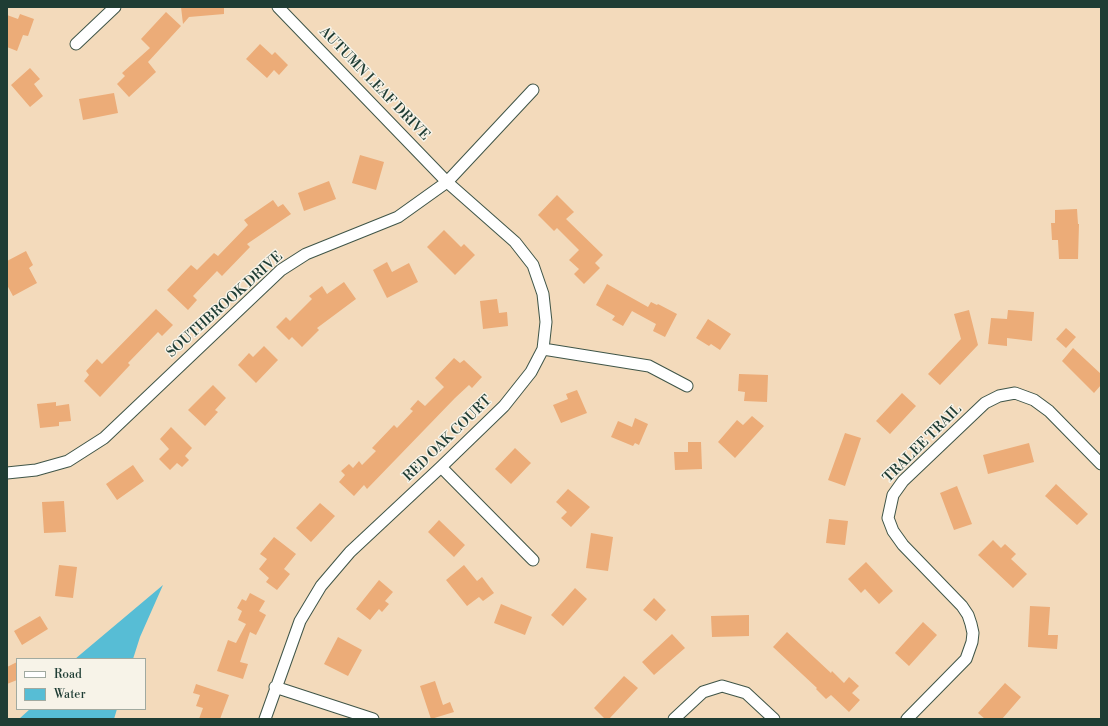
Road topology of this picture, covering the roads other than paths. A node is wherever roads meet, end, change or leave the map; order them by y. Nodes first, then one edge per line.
1 (115, 7) edge
2 (278, 7) edge
3 (76, 44) dead end
4 (533, 90) dead end
5 (448, 182) junction
6 (543, 349) junction
7 (687, 386) dead end
8 (1101, 464) edge
9 (441, 467) junction
10 (7, 473) edge
11 (533, 560) dead end
12 (275, 687) junction
13 (373, 718) edge
14 (265, 719) edge
15 (674, 719) edge
16 (774, 719) edge
17 (907, 719) edge

1 - 3 street
2 - 5 street, AUTUMN LEAF DRIVE
4 - 5 street, SOUTHBROOK DRIVE
5 - 6 street, RED OAK COURT
5 - 10 street, SOUTHBROOK DRIVE
6 - 7 street
6 - 9 street, RED OAK COURT
8 - 17 street, TRALEE TRAIL
9 - 11 street
9 - 12 street, RED OAK COURT
12 - 13 street
12 - 14 street, RED OAK COURT
15 - 16 street

